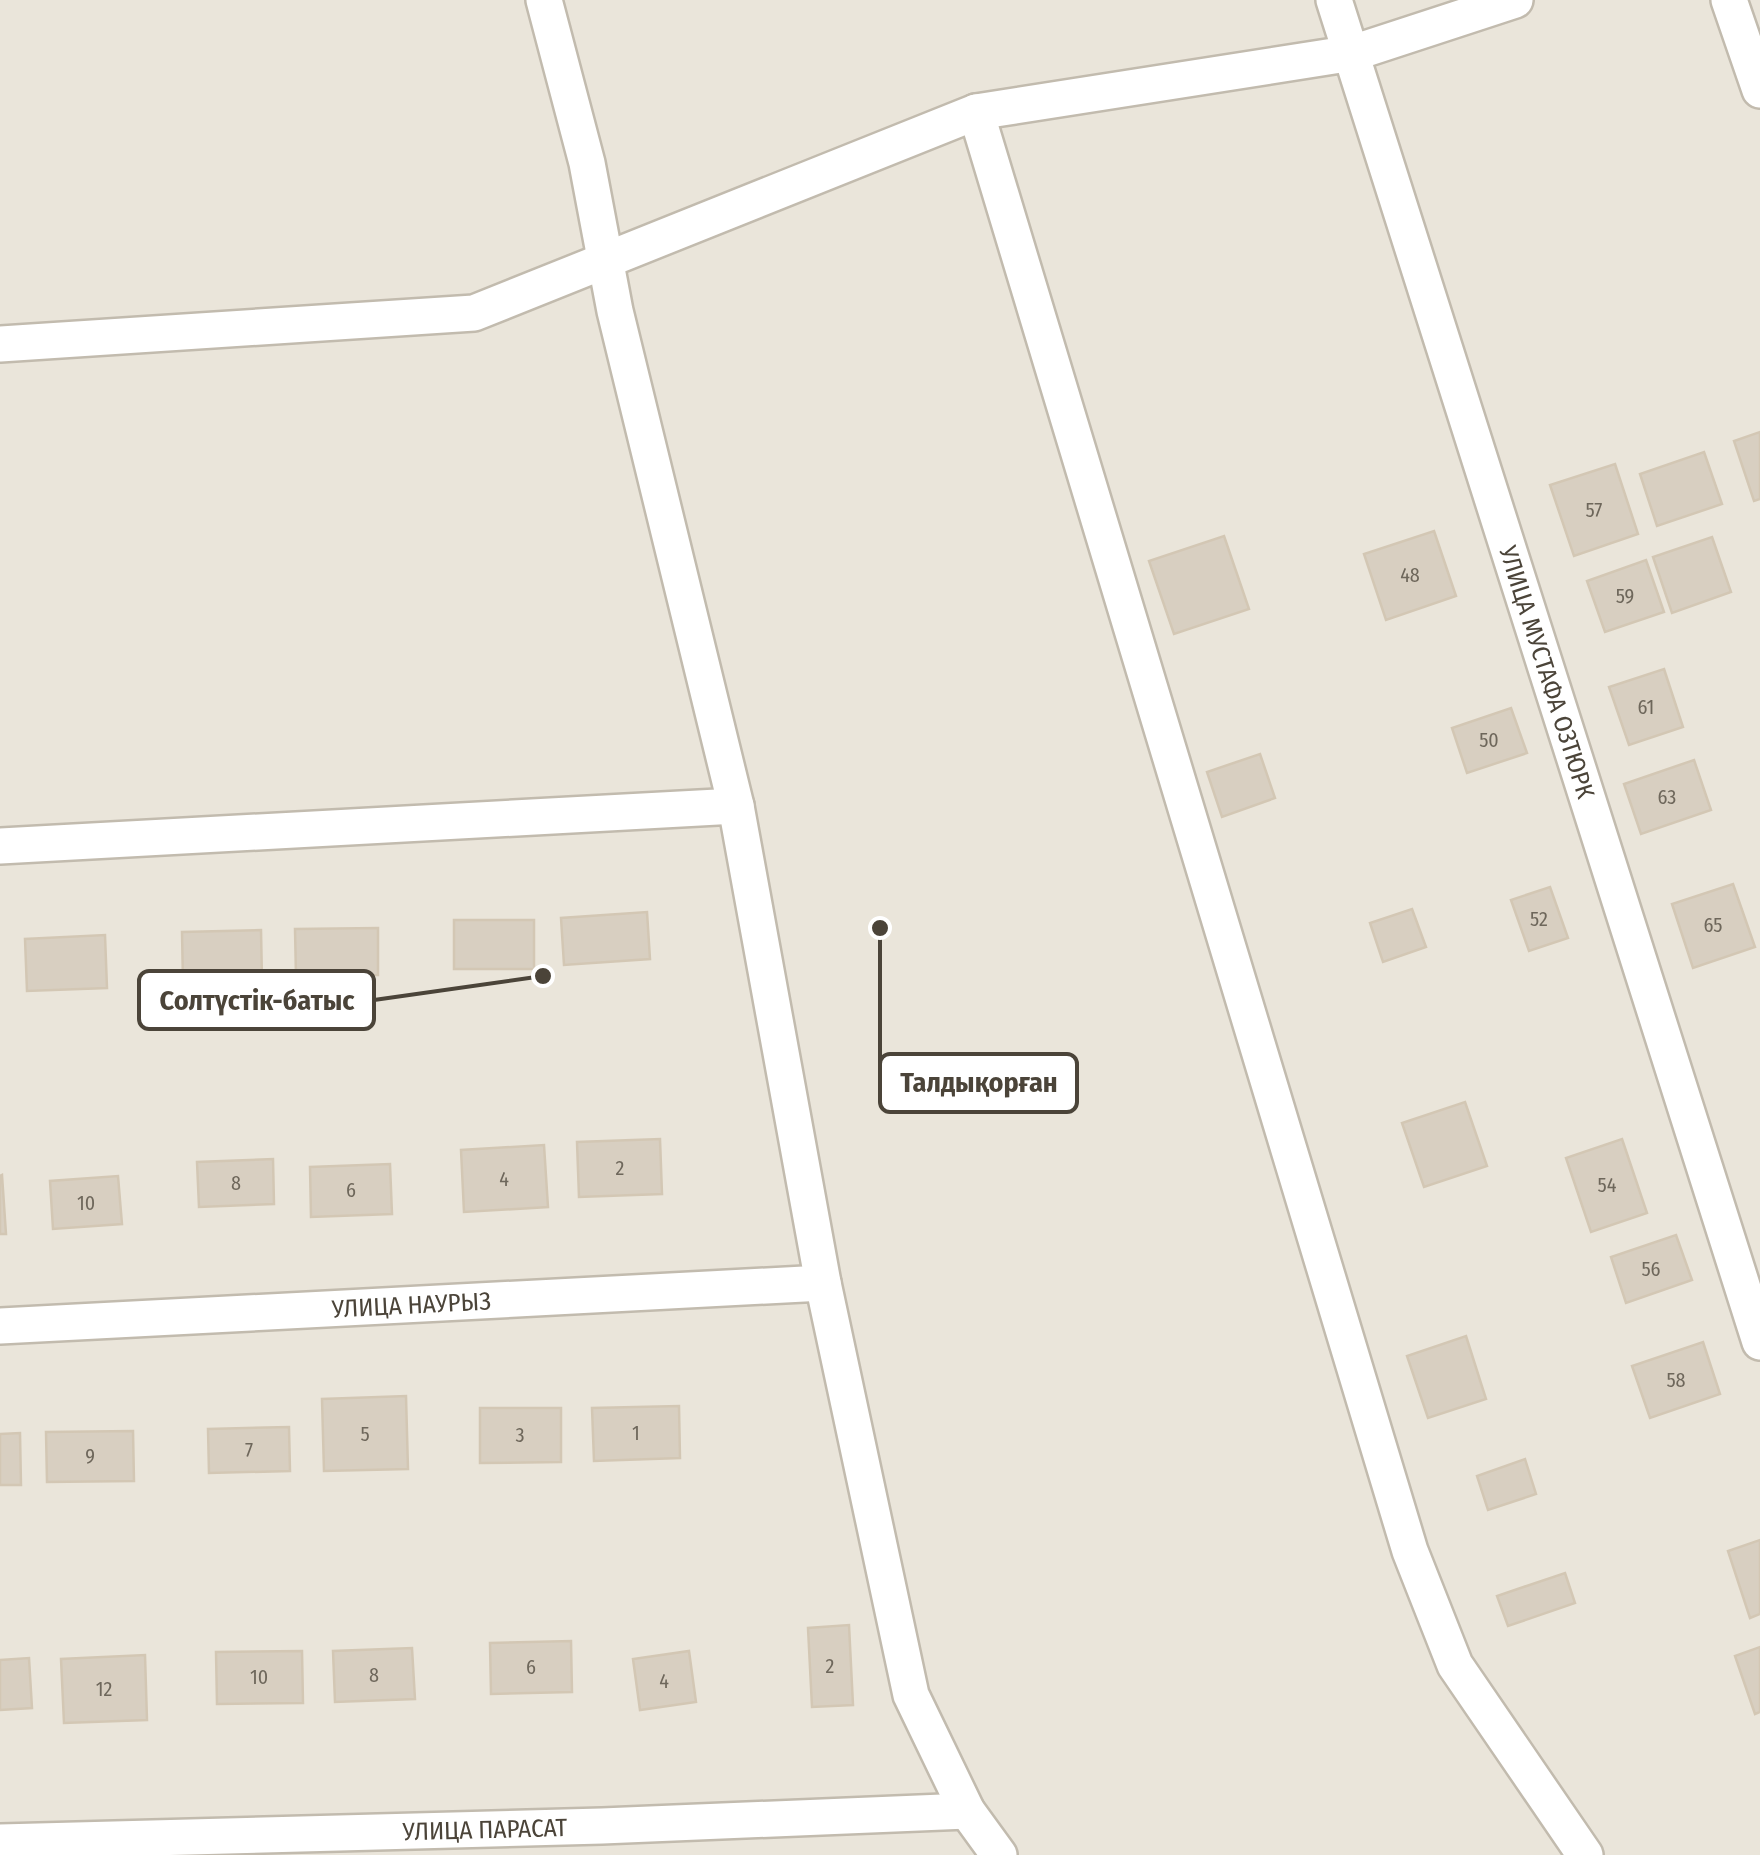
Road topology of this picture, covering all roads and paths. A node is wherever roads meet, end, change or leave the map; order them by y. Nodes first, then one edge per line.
1 (544, 0) edge
2 (1334, 0) edge
3 (1515, 0) edge
4 (1729, 0) edge
5 (1352, 53) junction
6 (1760, 90) edge
7 (976, 112) junction
8 (604, 260) junction
9 (0, 344) edge
10 (736, 806) junction
11 (0, 846) edge
12 (822, 1283) junction
13 (0, 1326) edge
14 (1760, 1342) edge
15 (967, 1811) junction
16 (602, 1840) edge
17 (0, 1842) edge
18 (999, 1855) edge
19 (1585, 1855) edge

1 - 8 street
2 - 5 street, УЛИЦА МУСТАФА ОЗТЮРК
3 - 5 street
4 - 6 street
5 - 7 street
5 - 14 street, УЛИЦА МУСТАФА ОЗТЮРК
7 - 8 street
7 - 19 street
8 - 9 street
8 - 10 street
10 - 11 street
10 - 12 street
12 - 13 street, УЛИЦА НАУРЫЗ
12 - 15 street
15 - 16 street, УЛИЦА ПАРАСАТ
15 - 18 street
16 - 17 street, УЛИЦА ПАРАСАТ

